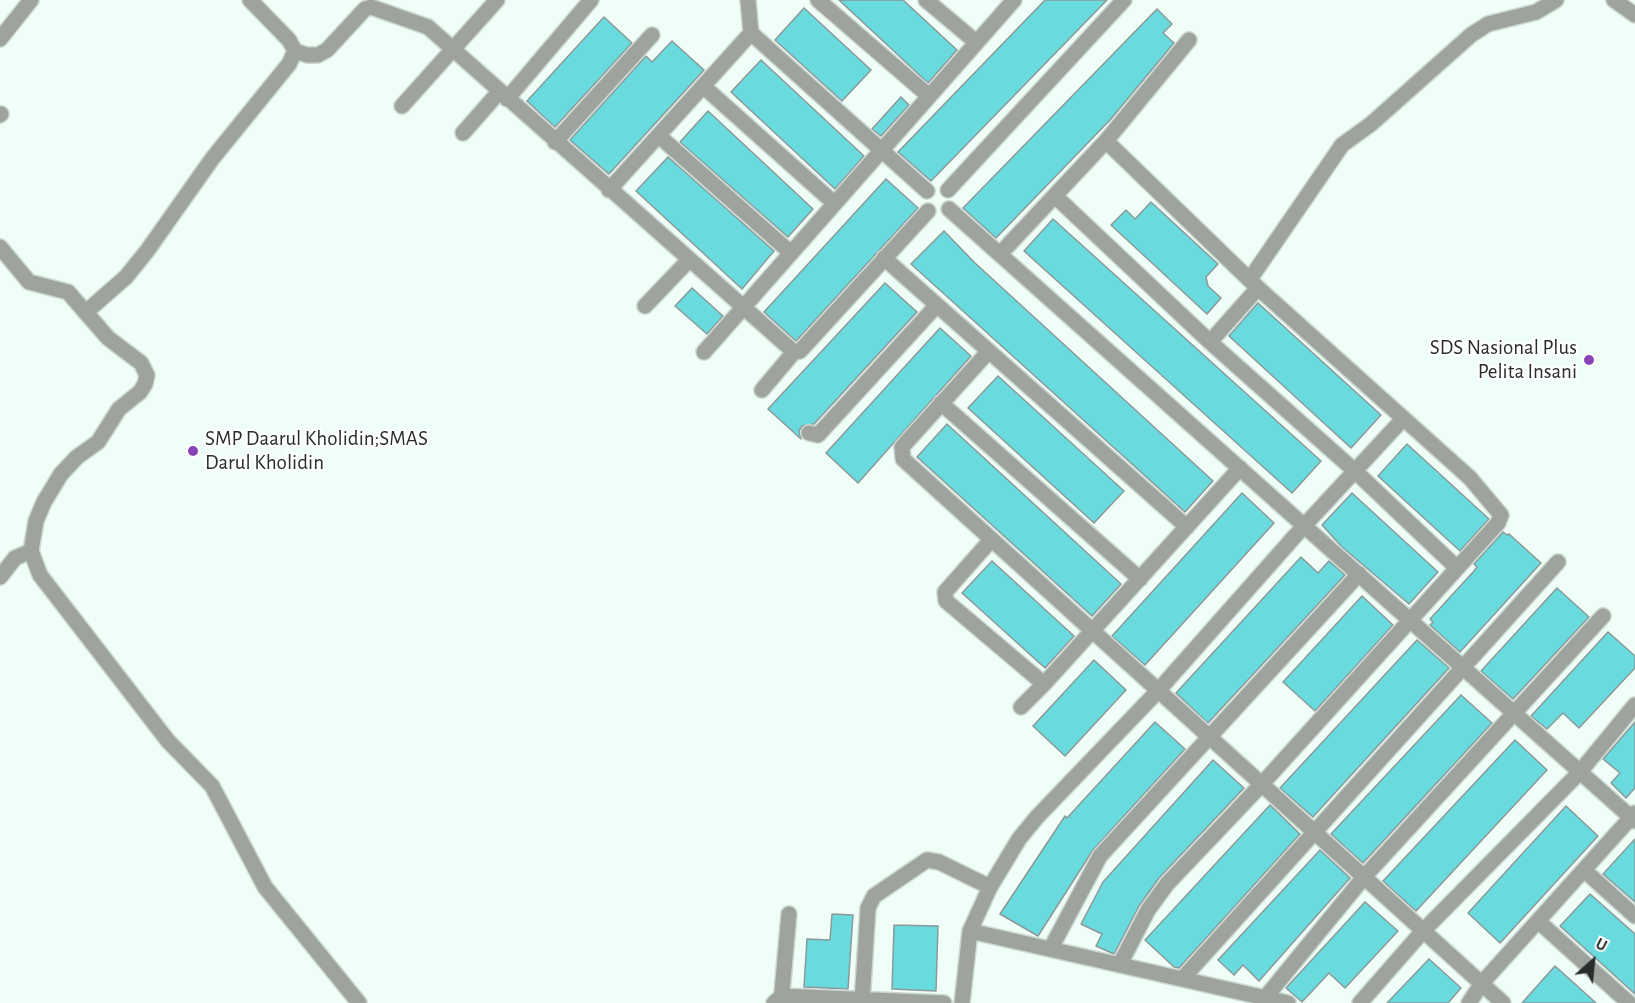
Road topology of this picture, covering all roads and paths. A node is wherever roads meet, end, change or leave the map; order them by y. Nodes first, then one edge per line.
1 (31, 0) edge
2 (250, 0) edge
3 (497, 0) edge
4 (591, 0) edge
5 (748, 0) edge
6 (818, 0) edge
7 (926, 0) edge
8 (1014, 0) edge
9 (1124, 0) edge
10 (1556, 0) edge
11 (1614, 0) edge
12 (1635, 15) edge
13 (751, 33) junction
14 (652, 35) dead end
15 (0, 39) edge
16 (1189, 40) dead end
17 (976, 42) junction
18 (451, 50) junction
19 (295, 51) junction
20 (703, 86) junction
21 (503, 95) junction
22 (928, 96) junction
23 (402, 106) dead end
24 (463, 133) dead end
25 (658, 136) junction
26 (1106, 141) junction
27 (555, 142) junction
28 (882, 150) junction
29 (609, 190) junction
30 (948, 190) junction
31 (927, 191) junction
32 (1055, 196) junction
33 (834, 203) junction
34 (950, 209) junction
35 (928, 211) junction
36 (0, 247) edge
37 (790, 253) junction
38 (1000, 254) junction
39 (884, 258) junction
40 (688, 261) junction
41 (1254, 284) junction
42 (937, 305) junction
43 (645, 306) dead end
44 (742, 308) junction
45 (86, 312) junction
46 (1210, 342) junction
47 (989, 351) junction
48 (704, 352) dead end
49 (794, 352) junction
50 (762, 390) dead end
51 (941, 403) junction
52 (1403, 419) junction
53 (809, 433) dead end
54 (1240, 468) junction
55 (1356, 472) junction
56 (1303, 526) junction
57 (1187, 527) junction
58 (991, 540) junction
59 (31, 552) junction
60 (1558, 561) dead end
61 (1457, 568) junction
62 (1359, 574) junction
63 (0, 577) edge
64 (1140, 579) junction
65 (1603, 616) dead end
66 (1410, 621) junction
67 (1093, 632) junction
68 (1462, 667) junction
69 (1044, 684) junction
70 (1157, 692) junction
71 (1635, 705) edge
72 (1021, 706) dead end
73 (1513, 712) junction
74 (1210, 739) junction
75 (1579, 773) junction
76 (1261, 785) junction
77 (1634, 818) edge
78 (1313, 832) junction
79 (1584, 870) junction
80 (1364, 877) junction
81 (990, 887) junction
82 (789, 914) dead end
83 (1635, 916) edge
84 (1538, 921) junction
85 (970, 931) junction
86 (1423, 931) junction
87 (1051, 948) junction
88 (1120, 964) junction
89 (1183, 978) junction
90 (1482, 983) junction
91 (1265, 998) junction
92 (779, 1001) edge
93 (862, 1001) edge
94 (359, 1003) edge
95 (944, 1003) edge
96 (962, 1003) edge
97 (1288, 1003) edge
98 (1360, 1003) edge
99 (1469, 1003) edge
100 (1503, 1003) edge
101 (1629, 1003) edge

1 - 15 street
2 - 19 street
3 - 18 street
4 - 21 street
5 - 13 street
6 - 22 street
7 - 17 street
8 - 17 street
9 - 30 street
10 - 41 street
11 - 12 street
13 - 20 street
13 - 28 street
14 - 27 street
16 - 26 street
17 - 22 street
18 - 19 street
18 - 21 street
18 - 23 street
19 - 45 street
20 - 25 street
20 - 33 street
21 - 24 street
21 - 27 street
22 - 28 street
25 - 29 street
25 - 37 street
26 - 32 street
26 - 41 street
27 - 29 street
28 - 31 street
28 - 33 street
29 - 40 street
30 - 31 street
30 - 34 street
31 - 35 street
32 - 38 street
32 - 46 street
33 - 37 street
34 - 35 street
34 - 38 street
35 - 39 street
36 - 45 street
37 - 44 street
38 - 54 street
39 - 42 street
39 - 49 street
40 - 43 street
40 - 44 street
41 - 46 street
41 - 52 street
42 - 47 street
42 - 53 street
44 - 48 street
44 - 49 street
45 - 59 street
46 - 55 street
47 - 51 street
47 - 57 street
49 - 50 street
51 - 58 street
51 - 64 street
52 - 55 street
52 - 61 street
54 - 56 street
54 - 57 street
55 - 56 street
55 - 61 street
56 - 62 street
56 - 70 street
57 - 64 street
58 - 67 street
58 - 69 street
59 - 63 street
59 - 94 street
60 - 68 street
61 - 66 street
62 - 66 street
62 - 74 street
64 - 67 street
65 - 73 street
66 - 68 street
66 - 76 street
67 - 69 street
67 - 70 street
68 - 73 street
68 - 78 street
69 - 72 street
70 - 74 street
70 - 81 street
71 - 75 street
73 - 75 street
73 - 80 street
74 - 76 street
74 - 87 street
75 - 77 street
75 - 86 street
76 - 78 street
76 - 88 street
77 - 79 street
78 - 80 street
78 - 89 street
79 - 83 street
79 - 84 street
80 - 86 street
80 - 91 street
81 - 85 street
81 - 93 street
82 - 92 street
84 - 90 street
84 - 101 street
85 - 87 street
85 - 96 street
86 - 90 street
86 - 98 street
87 - 88 street
88 - 89 street
89 - 91 street
90 - 99 street
90 - 100 street
91 - 97 street
92 - 93 street
93 - 95 street

